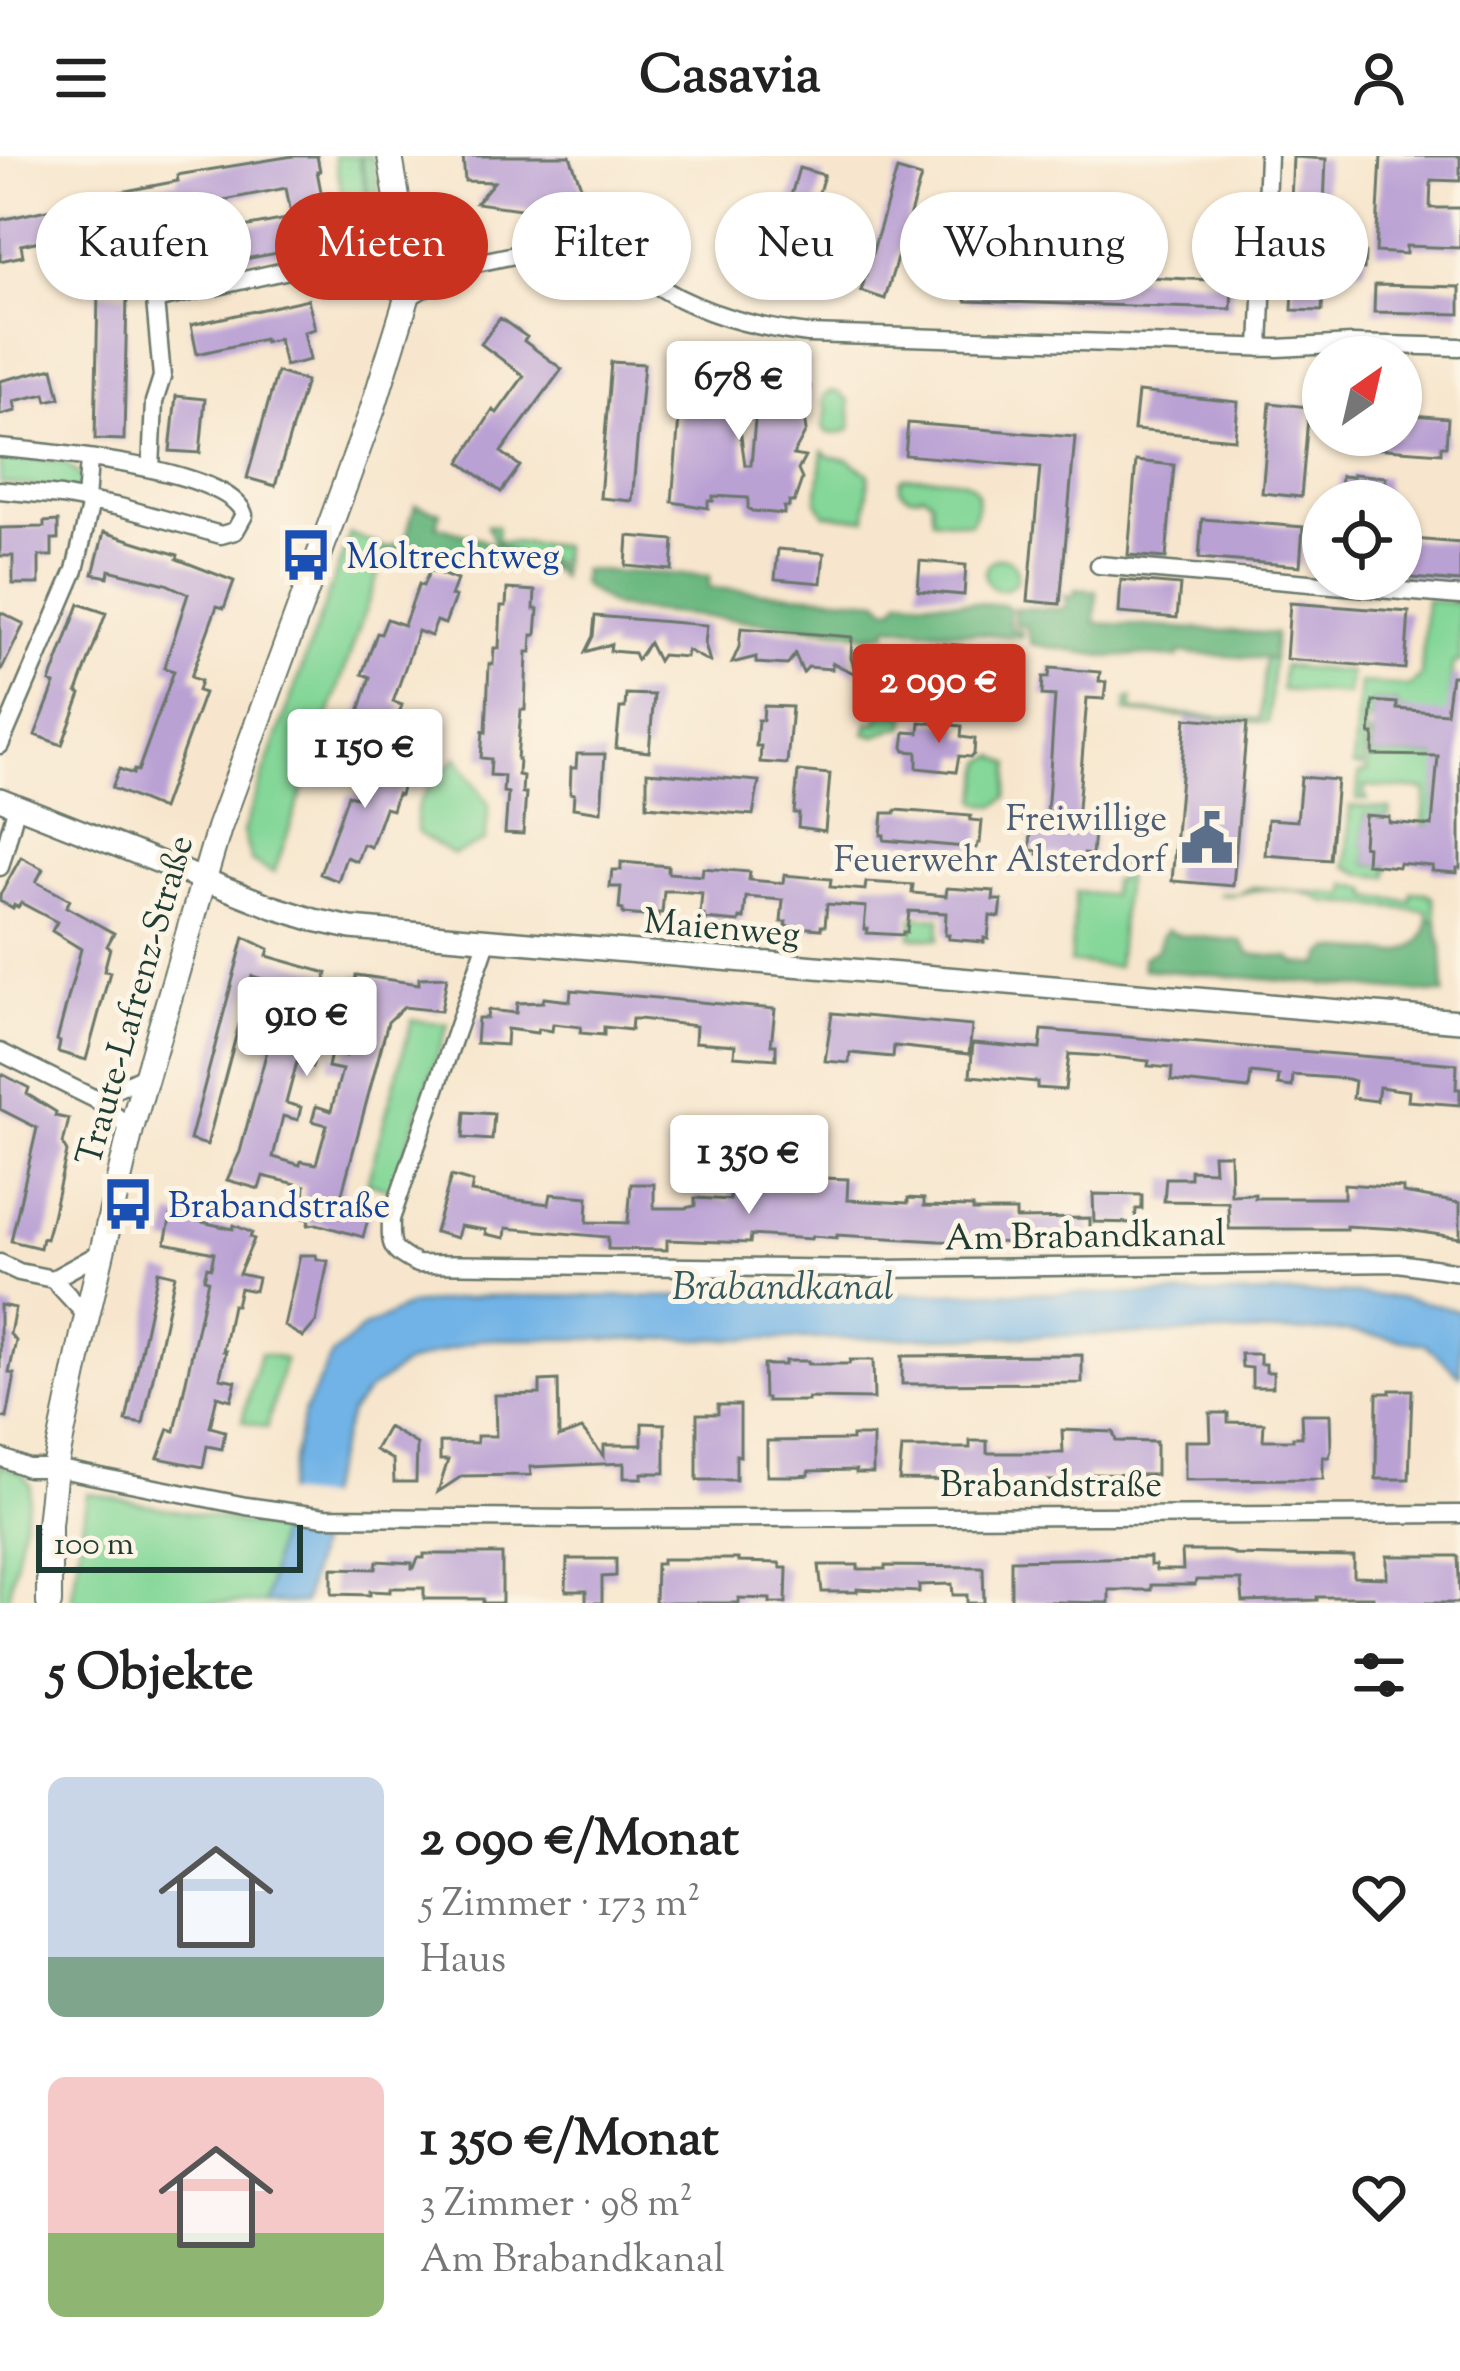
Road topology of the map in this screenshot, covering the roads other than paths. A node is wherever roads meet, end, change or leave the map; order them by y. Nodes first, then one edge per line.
1 (390, 156) edge
2 (1268, 156) edge
3 (397, 192) edge
4 (488, 260) edge
5 (275, 273) edge
6 (406, 300) edge
7 (1460, 347) edge
8 (1260, 348) junction
9 (0, 448) edge
10 (89, 459) junction
11 (151, 469) junction
12 (0, 490) edge
13 (88, 501) junction
14 (1099, 565) dead end
15 (1460, 596) edge
16 (0, 745) edge
17 (8, 802) edge
18 (0, 866) edge
19 (204, 880) junction
20 (488, 939) junction
21 (1460, 1021) edge
22 (0, 1052) edge
23 (146, 1075) junction
24 (95, 1099) junction
25 (131, 1129) junction
26 (102, 1252) junction
27 (0, 1263) edge
28 (1460, 1272) edge
29 (53, 1279) junction
30 (87, 1316) junction
31 (0, 1457) edge
32 (55, 1468) junction
33 (1460, 1514) edge
34 (49, 1603) edge

1 - 3 main road, Traute-Lafrenz-Straße
2 - 8 street
4 - 8 street
5 - 11 street
6 - 19 main road, Traute-Lafrenz-Straße
7 - 8 street
9 - 10 street
10 - 11 street
10 - 13 street
11 - 13 street
12 - 13 street
13 - 16 street
14 - 15 street
17 - 18 street
17 - 19 street, Maienweg
19 - 20 street, Maienweg
19 - 23 main road, Traute-Lafrenz-Straße
20 - 21 street, Maienweg
20 - 28 street, Am Brabandkanal
22 - 24 street
23 - 24 street
23 - 25 main road, Traute-Lafrenz-Straße
24 - 25 street
25 - 26 main road, Traute-Lafrenz-Straße
26 - 29 street
26 - 30 main road, Traute-Lafrenz-Straße
27 - 29 street
29 - 30 street
30 - 32 main road, Traute-Lafrenz-Straße
31 - 32 street, Brabandstraße
32 - 33 street, Brabandstraße
32 - 34 main road, Traute-Lafrenz-Straße

